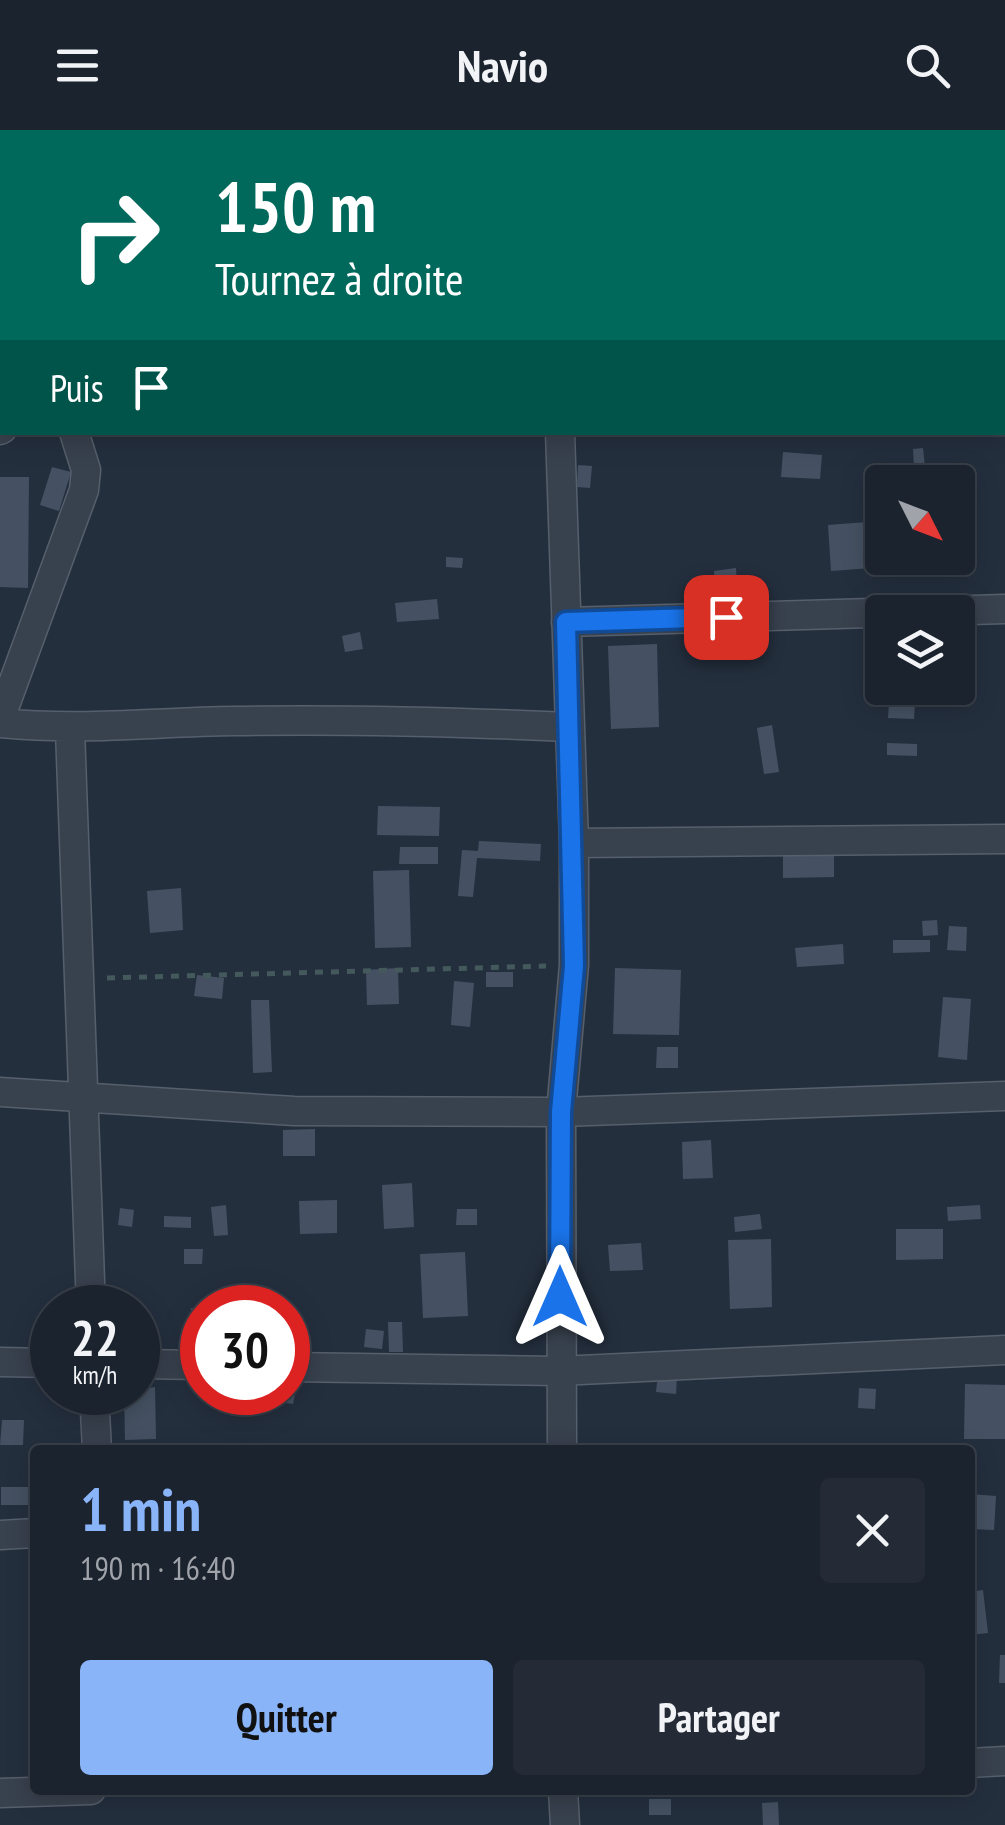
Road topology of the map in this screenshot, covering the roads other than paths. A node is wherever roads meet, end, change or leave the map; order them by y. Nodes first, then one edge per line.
1 (75, 435) edge
2 (560, 435) edge
3 (1005, 608) edge
4 (566, 622) junction
5 (0, 721) edge
6 (570, 728) junction
7 (70, 730) junction
8 (1005, 838) edge
9 (574, 842) junction
10 (0, 1092) edge
11 (1005, 1096) edge
12 (86, 1098) junction
13 (561, 1112) junction
14 (90, 1285) edge
15 (1005, 1350) edge
16 (0, 1362) edge
17 (30, 1362) edge
18 (310, 1367) edge
19 (560, 1371) junction
20 (96, 1415) edge
21 (98, 1445) edge
22 (562, 1445) edge
23 (30, 1534) edge
24 (0, 1535) edge
25 (1005, 1761) edge
26 (975, 1763) edge
27 (30, 1792) edge
28 (0, 1793) edge
29 (563, 1795) edge
30 (565, 1825) edge

1 - 5 street
2 - 4 street
3 - 4 street
4 - 6 street
5 - 7 street
6 - 7 street
6 - 9 street
7 - 12 street
8 - 9 street
9 - 13 street
10 - 12 street
11 - 13 street
12 - 13 street
12 - 14 street
13 - 19 street
15 - 19 street
16 - 17 street
18 - 19 street
19 - 22 street
20 - 21 street
23 - 24 street
25 - 26 street
27 - 28 street
29 - 30 street

